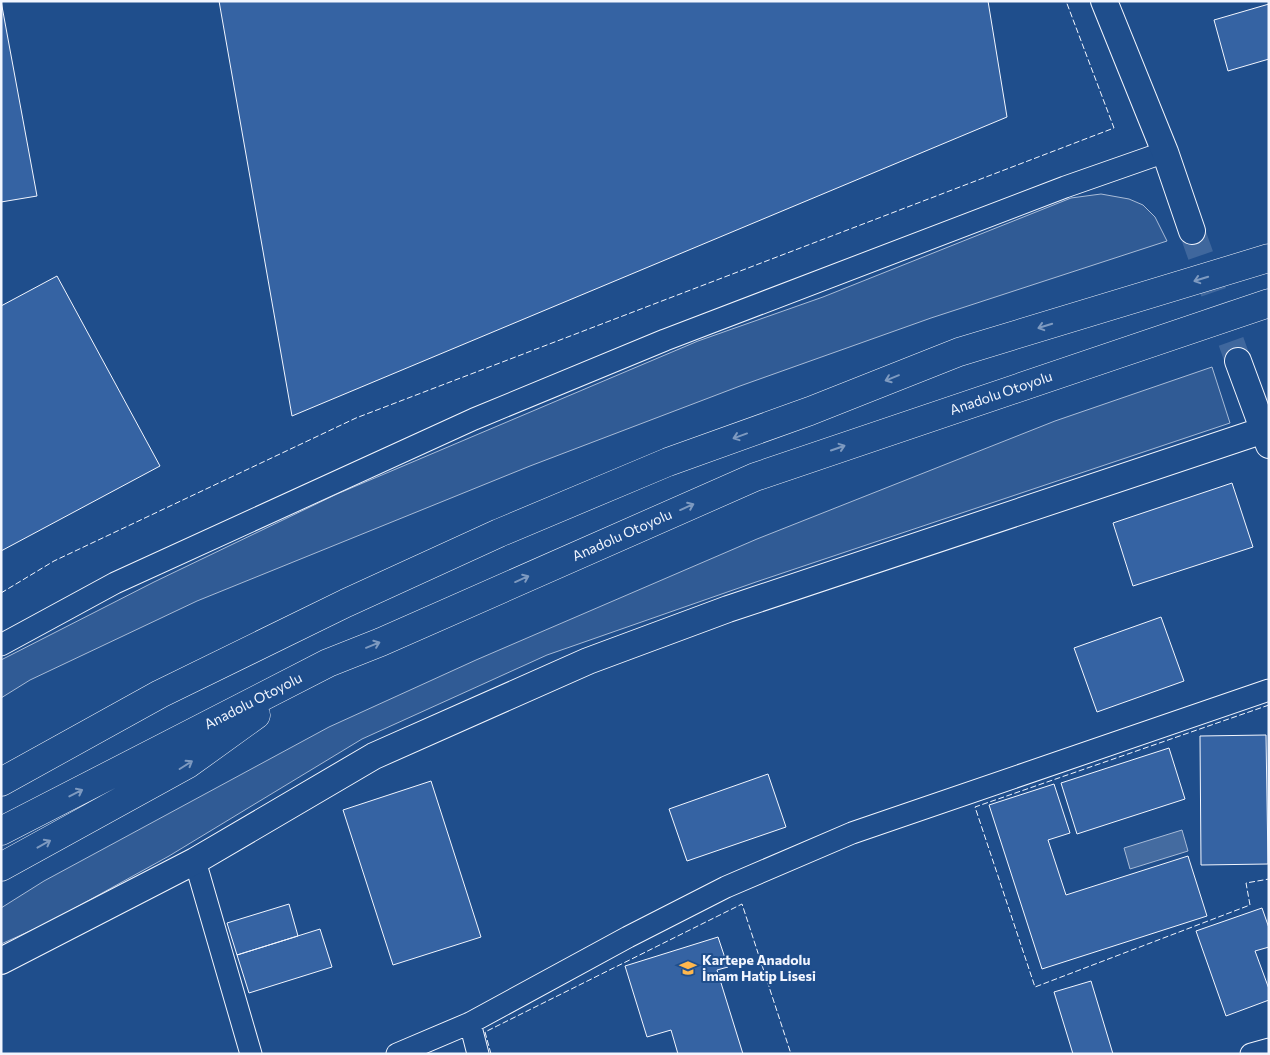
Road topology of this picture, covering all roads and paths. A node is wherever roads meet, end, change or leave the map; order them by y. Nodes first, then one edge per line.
1 (1104, 1) edge
2 (1164, 152) junction
3 (1192, 231) tunnel mouth
4 (1269, 258) edge
5 (1269, 303) edge
6 (1238, 361) tunnel mouth
7 (1267, 434) edge
8 (1, 645) edge
9 (328, 663) junction
10 (1269, 690) edge
11 (1, 782) edge
12 (1, 831) edge
13 (195, 861) junction
14 (1, 867) edge
15 (1, 961) edge
16 (470, 1022) junction
17 (1269, 1049) edge
18 (252, 1054) edge
19 (397, 1054) edge
20 (478, 1054) edge
21 (1251, 1054) edge

1 - 2 street
2 - 3 street
2 - 8 street
4 -> 11 highway
9 -> 5 highway, Anadolu Otoyolu
6 - 7 street
7 - 13 street
12 -> 9 highway, Anadolu Otoyolu
14 -> 9 highway
10 - 16 street
13 - 15 street
13 - 18 street
16 - 19 street
16 - 20 street
17 - 21 street

